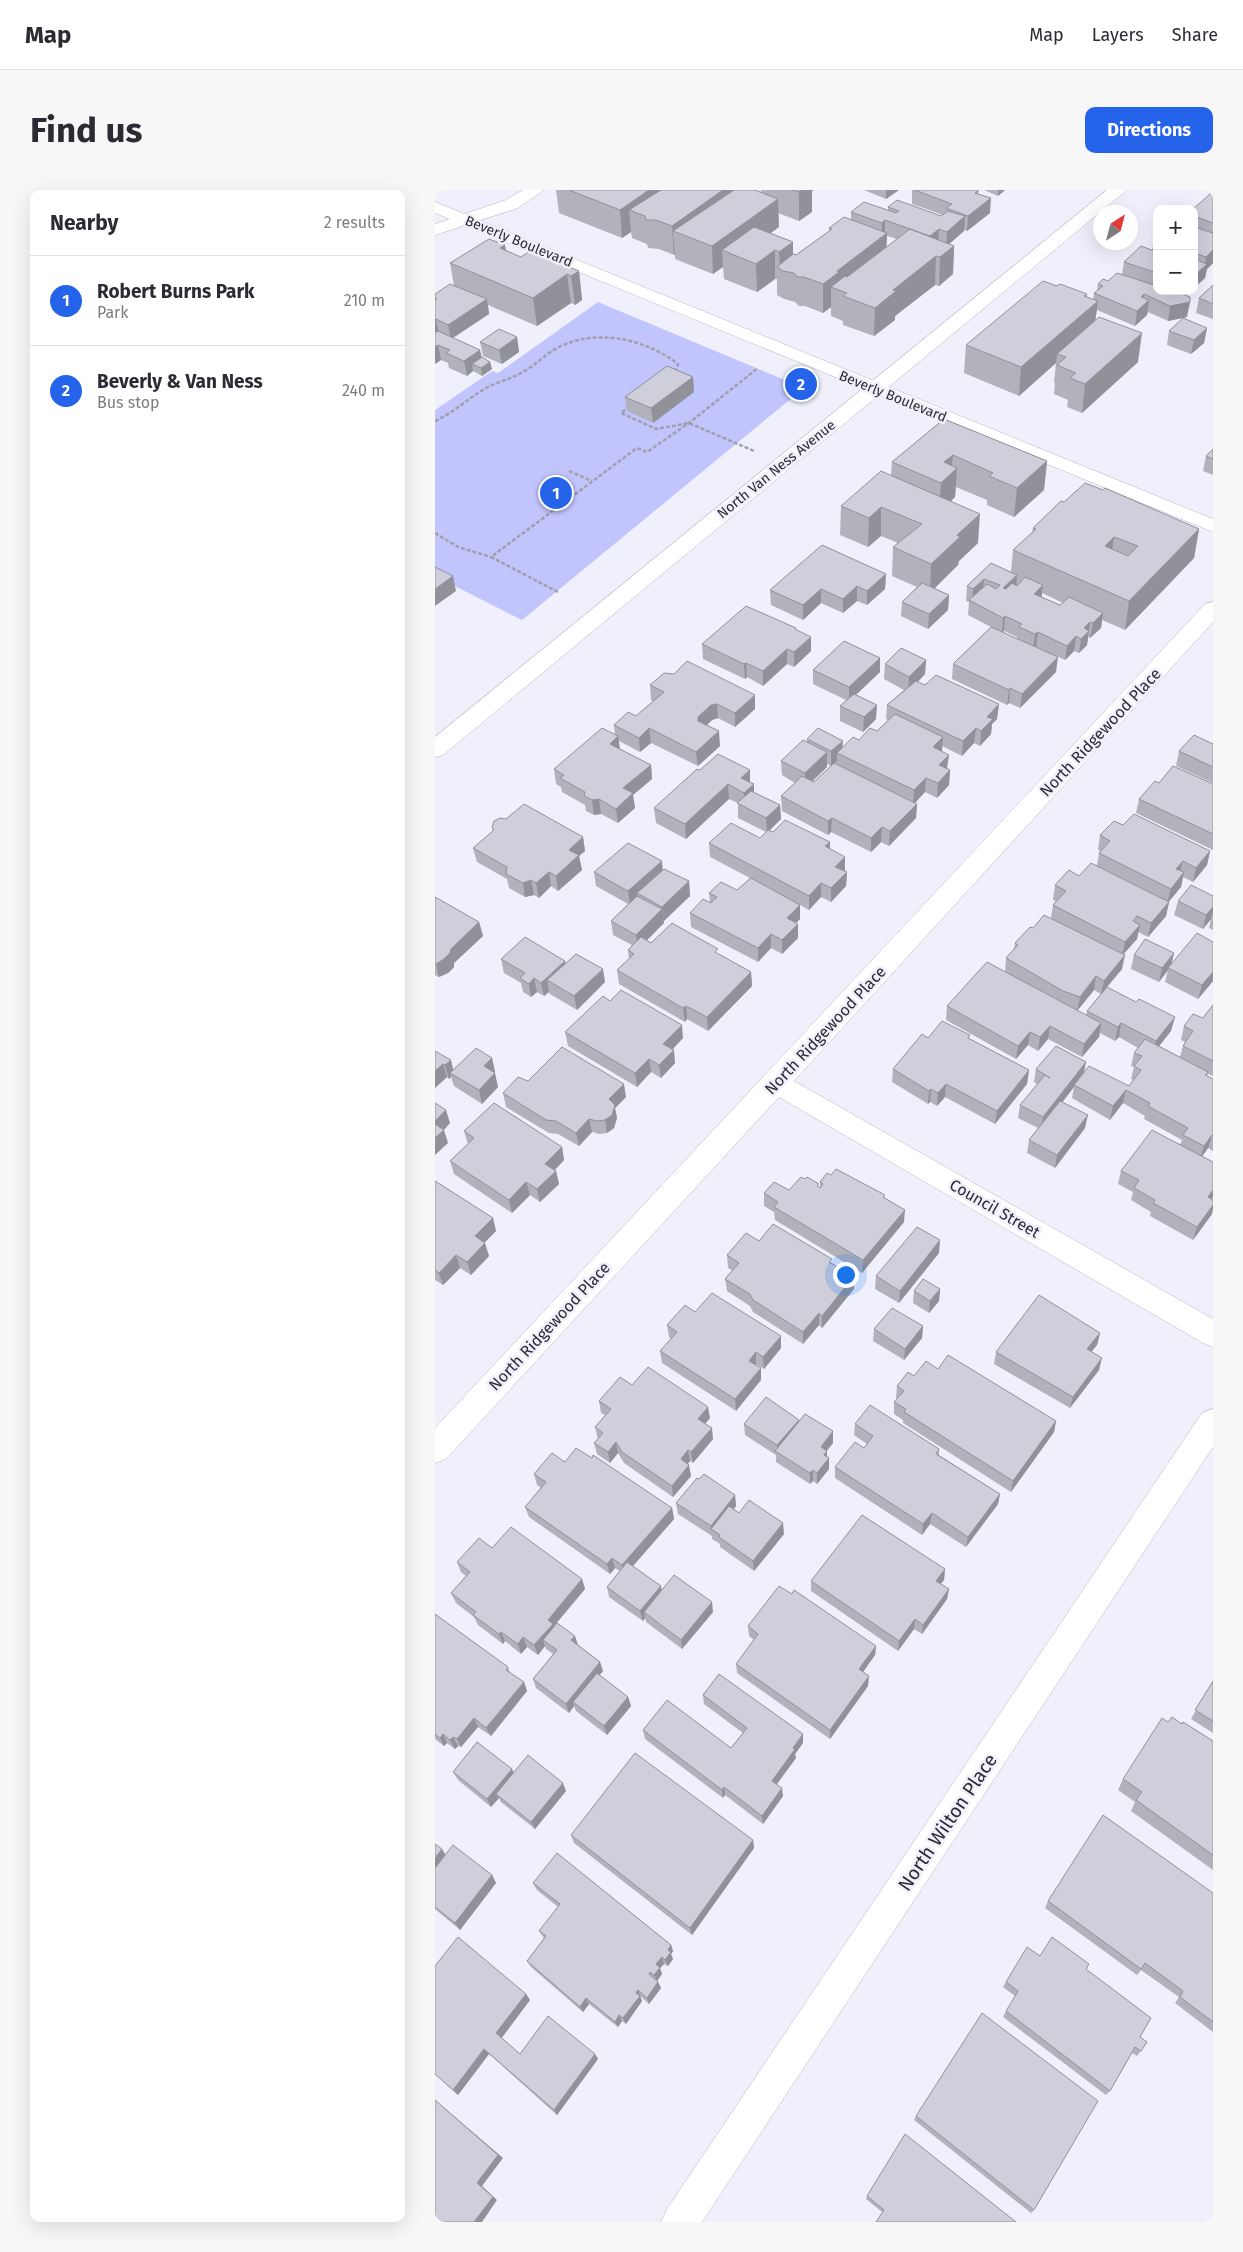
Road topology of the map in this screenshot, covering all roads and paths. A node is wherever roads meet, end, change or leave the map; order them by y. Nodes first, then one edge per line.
1 (535, 190) edge
2 (1118, 190) edge
3 (435, 207) edge
4 (468, 220) junction
5 (435, 230) edge
6 (761, 366) dead end
7 (671, 374) edge
8 (875, 388) junction
9 (634, 402) edge
10 (435, 422) edge
11 (689, 423) junction
12 (783, 464) junction
13 (569, 471) dead end
14 (593, 481) junction
15 (1213, 526) edge
16 (435, 533) edge
17 (491, 557) junction
18 (557, 592) dead end
19 (1213, 609) edge
20 (435, 748) edge
21 (776, 1083) junction
22 (1213, 1334) edge
23 (1213, 1422) edge
24 (435, 1449) edge
25 (680, 2222) edge

1 - 4 street
2 - 8 street, North Van Ness Avenue
3 - 4 street, Beverly Boulevard
4 - 5 street
4 - 8 street, Beverly Boulevard
6 - 11 path
7 - 10 path
8 - 12 street, North Van Ness Avenue
8 - 15 street, Beverly Boulevard
9 - 11 path
11 - 12 path
11 - 14 path
12 - 20 street, North Van Ness Avenue
13 - 14 path
14 - 17 path
16 - 17 path
17 - 18 path
19 - 21 street, North Ridgewood Place
21 - 22 street, Council Street
21 - 24 street, North Ridgewood Place
23 - 25 street, North Wilton Place

